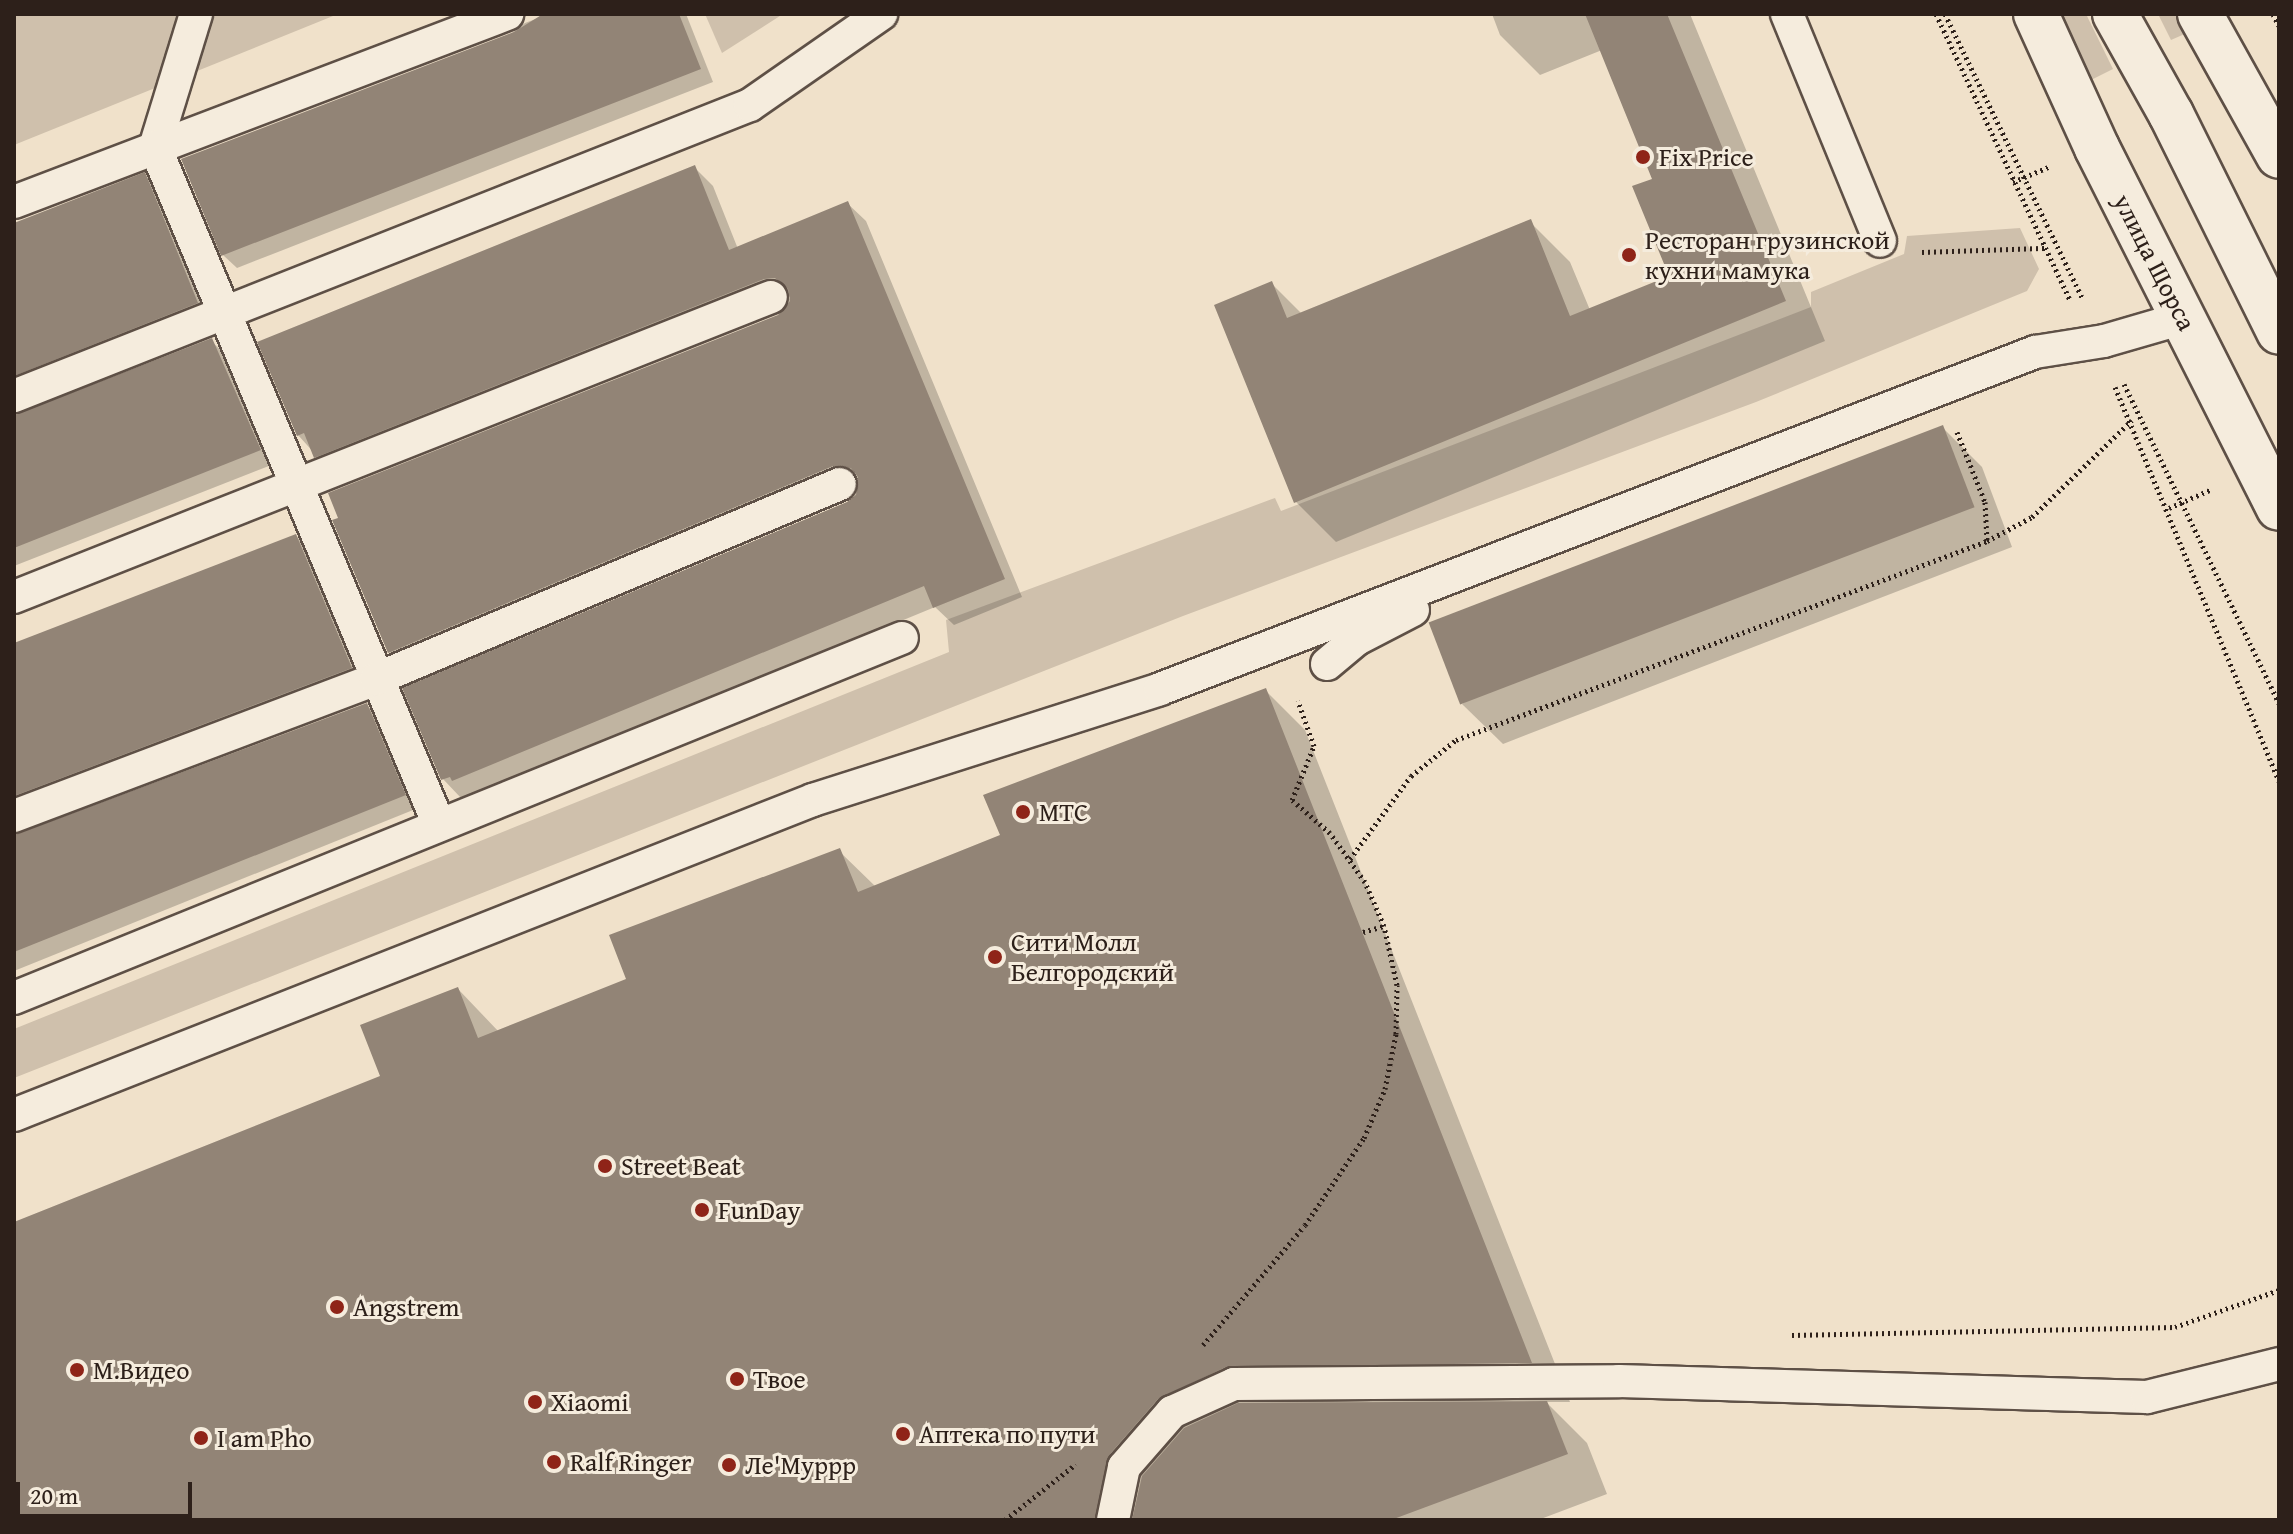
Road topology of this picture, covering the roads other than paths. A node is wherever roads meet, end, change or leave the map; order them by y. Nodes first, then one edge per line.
1 (196, 14) edge
2 (507, 14) edge
3 (881, 14) edge
4 (1787, 14) edge
5 (2036, 14) edge
6 (2115, 14) edge
7 (2200, 14) edge
8 (155, 147) junction
9 (2279, 156) edge
10 (14, 202) edge
11 (1880, 241) dead end
12 (771, 297) dead end
13 (224, 312) junction
14 (2183, 318) junction
15 (2279, 332) edge
16 (14, 396) edge
17 (1946, 406) road end
18 (295, 484) junction
19 (840, 484) dead end
20 (2279, 508) edge
21 (14, 597) edge
22 (902, 638) dead end
23 (1327, 664) road end
24 (376, 679) junction
25 (14, 816) edge
26 (439, 825) junction
27 (14, 998) edge
28 (14, 1115) edge
29 (2279, 1364) edge
30 (1113, 1520) edge

1 - 8 lane
2 - 8 lane
3 - 13 lane
4 - 11 lane
5 - 14 main road, улица Щорса
6 - 15 main road
7 - 9 main road
8 - 10 lane
8 - 13 lane
12 - 18 lane
13 - 16 lane
13 - 18 lane
14 - 20 main road, улица Щорса
14 - 28 lane
17 - 23 lane
18 - 21 lane
18 - 24 lane
19 - 24 lane
22 - 26 lane
24 - 25 lane
24 - 26 lane
26 - 27 lane
29 - 30 lane

